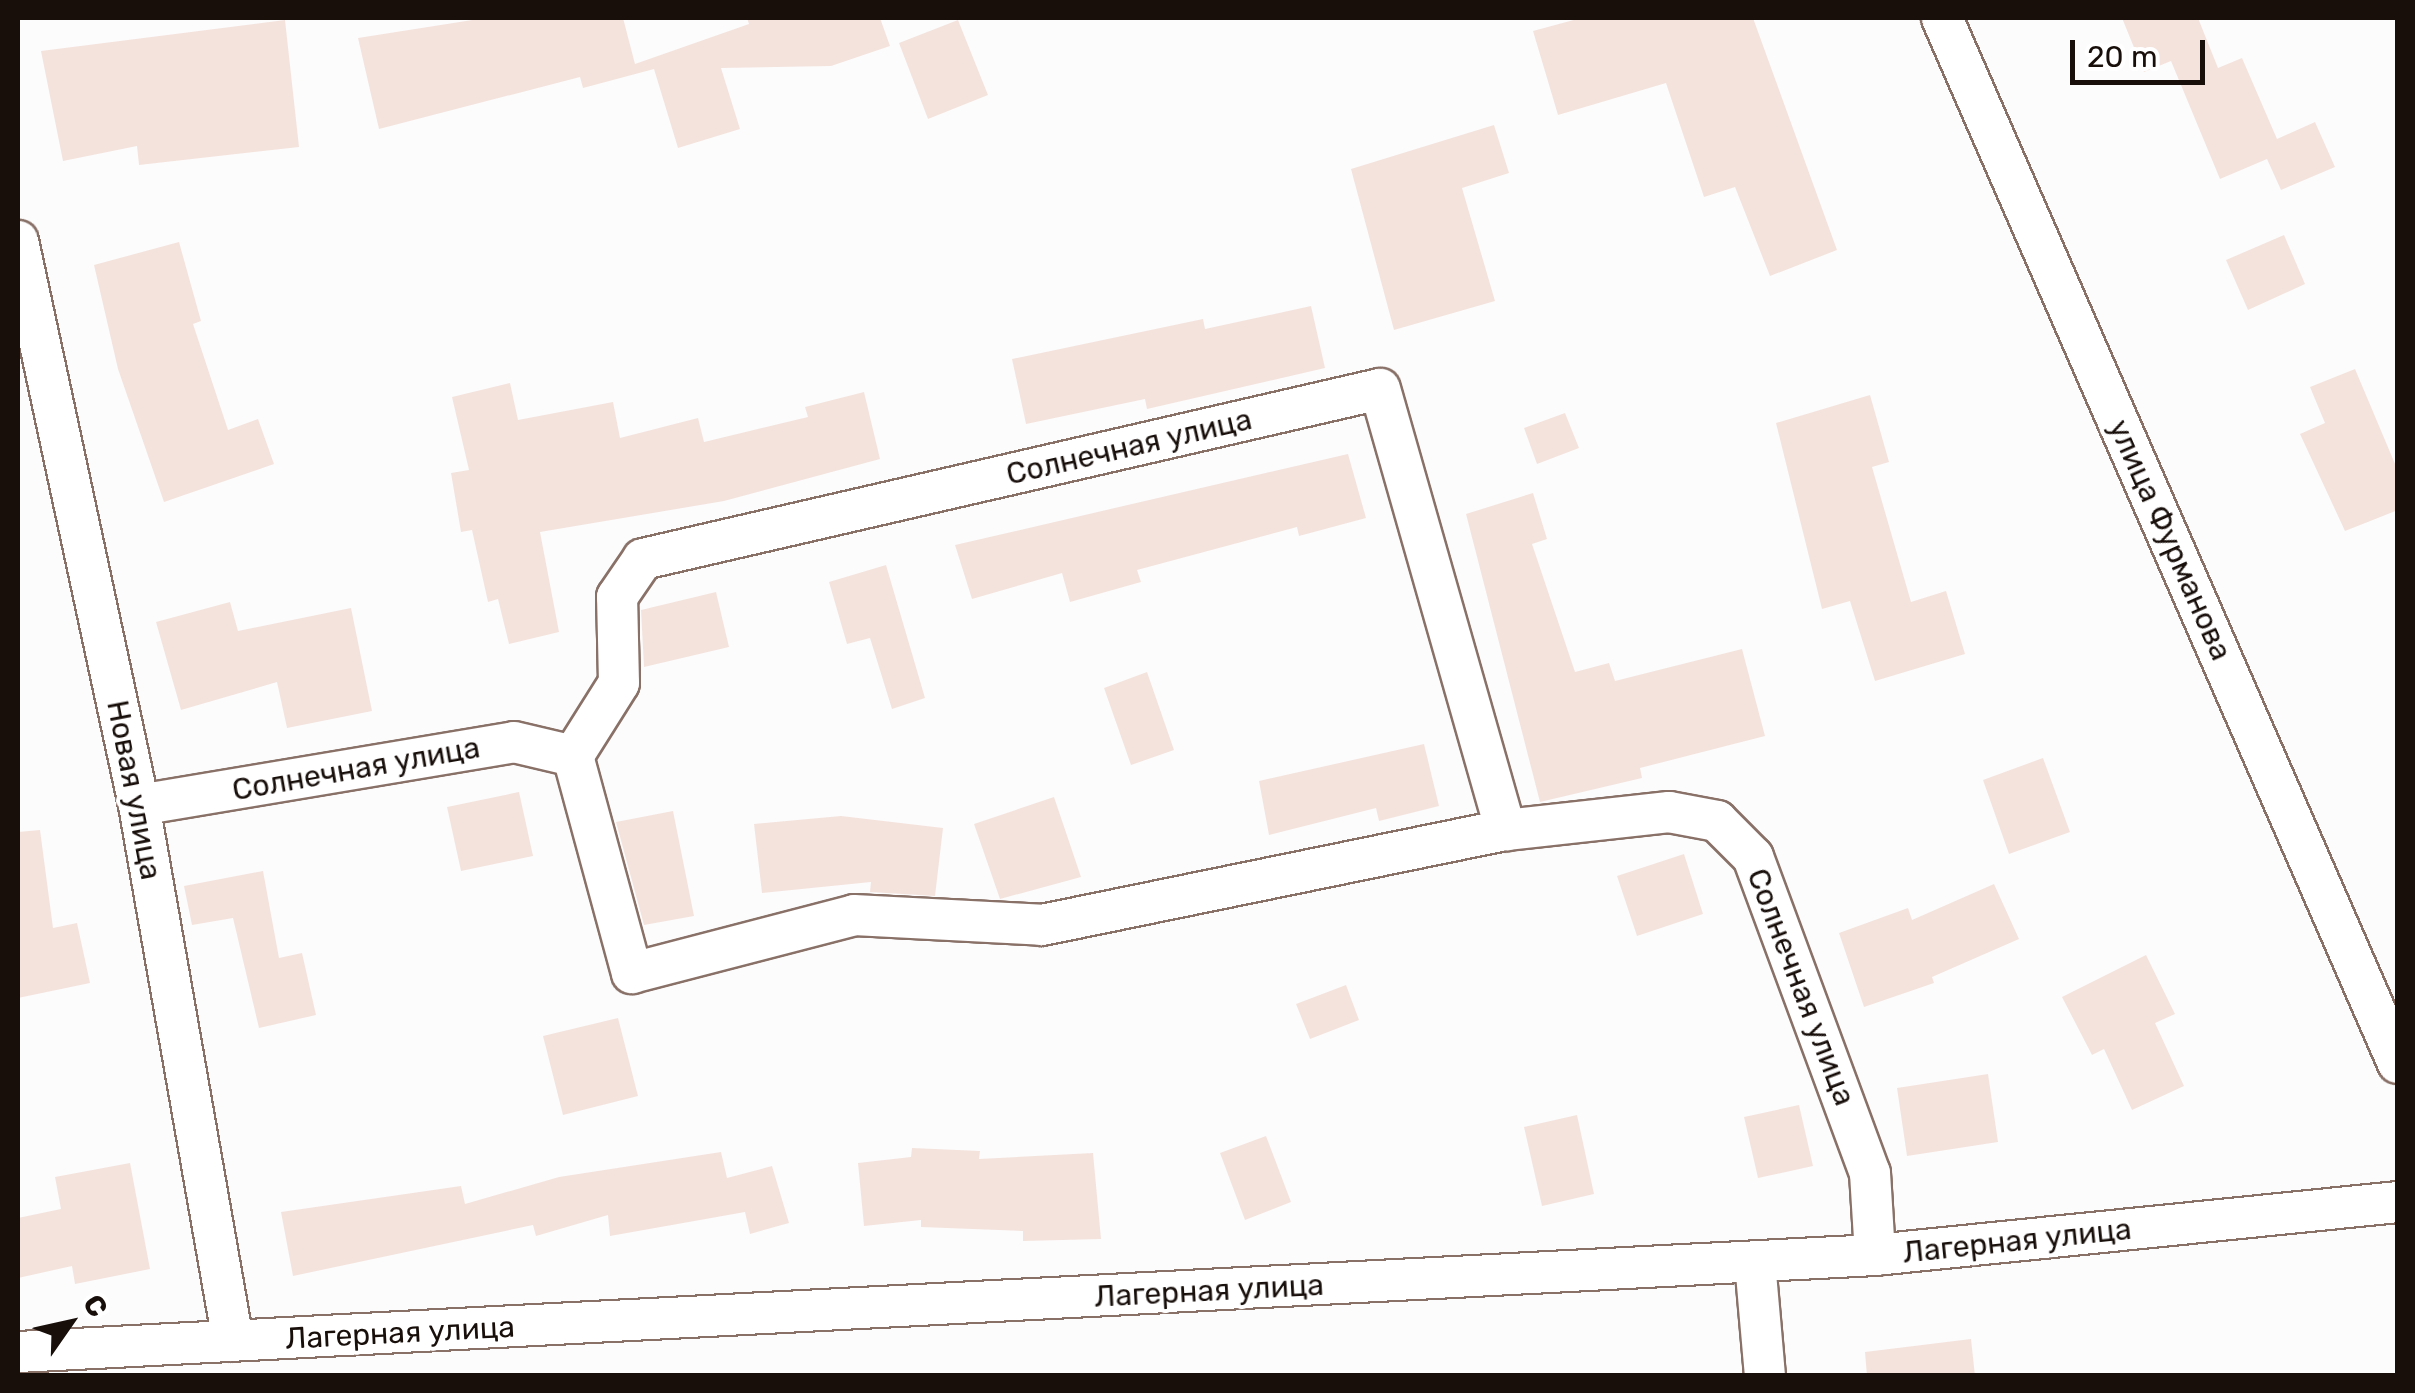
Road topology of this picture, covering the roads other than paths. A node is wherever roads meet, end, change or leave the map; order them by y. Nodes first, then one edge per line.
1 (1942, 18) edge
2 (18, 241) edge
3 (573, 756) junction
4 (139, 806) junction
5 (1506, 830) junction
6 (2398, 1063) edge
7 (2398, 1202) edge
8 (1875, 1255) junction
9 (1755, 1262) junction
10 (233, 1341) junction
11 (18, 1352) edge
12 (1765, 1376) edge

1 - 6 street, улица Фурманова
2 - 4 street, Новая улица
3 - 4 street, Солнечная улица
3 - 5 street, Солнечная улица
3 - 5 street, Солнечная улица
4 - 10 street, Новая улица
5 - 8 street, Солнечная улица
7 - 8 street, Лагерная улица
8 - 9 street, Лагерная улица
9 - 10 street, Лагерная улица
9 - 12 street
10 - 11 street, Лагерная улица

